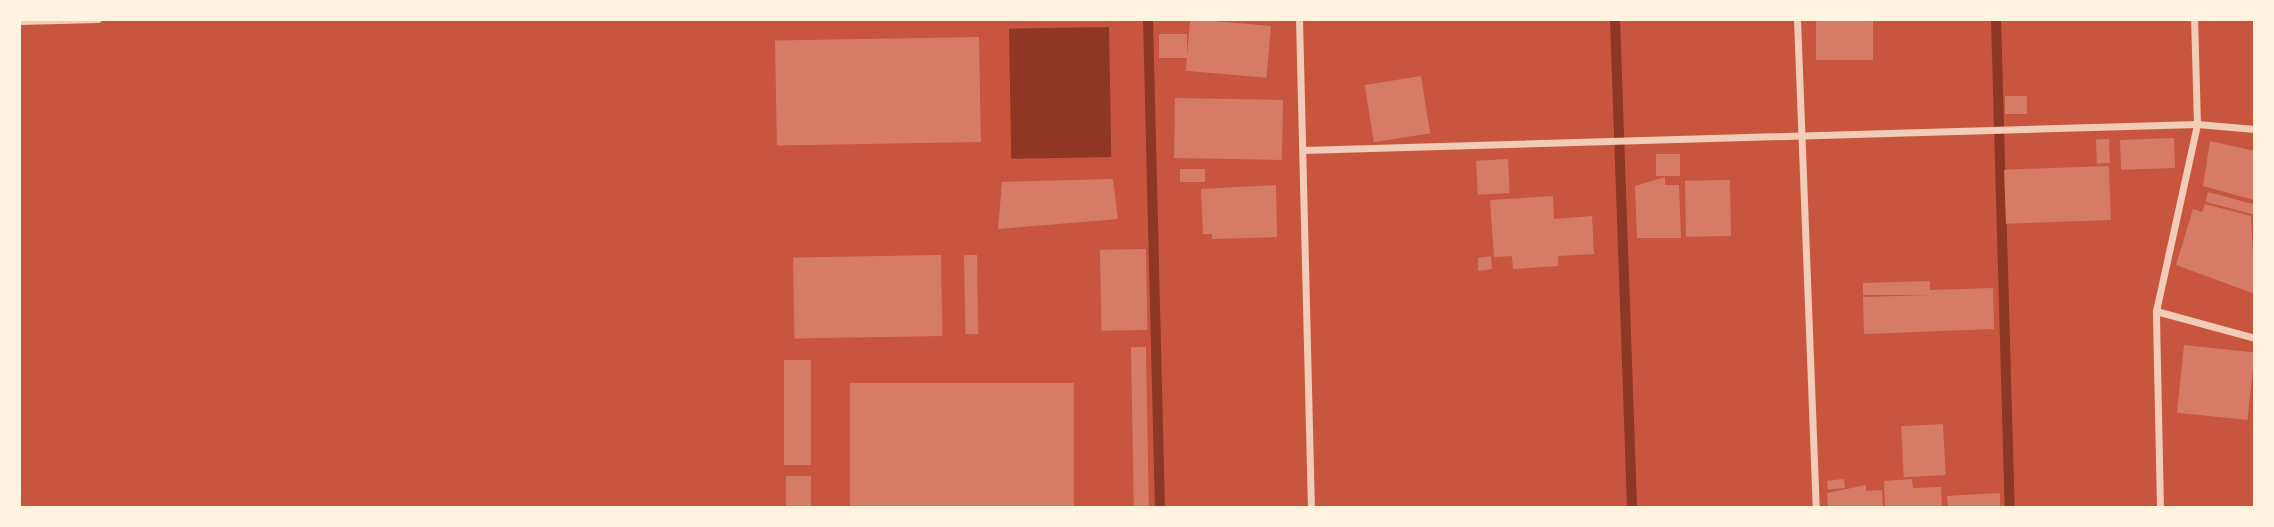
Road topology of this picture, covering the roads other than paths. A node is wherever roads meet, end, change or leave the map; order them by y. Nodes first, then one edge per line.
1 (98, 19) edge
2 (1299, 19) edge
3 (1797, 19) edge
4 (2194, 19) edge
5 (19, 21) edge
6 (2197, 124) junction
7 (2255, 129) edge
8 (1801, 134) junction
9 (1303, 150) junction
10 (2156, 311) junction
11 (2255, 338) edge
12 (1311, 508) edge
13 (1816, 508) edge
14 (2160, 508) edge

1 - 5 street
2 - 9 street
3 - 8 street
4 - 6 street
6 - 7 street
6 - 8 street
6 - 10 street
8 - 9 street
8 - 13 street
9 - 12 street
10 - 11 street
10 - 14 street

